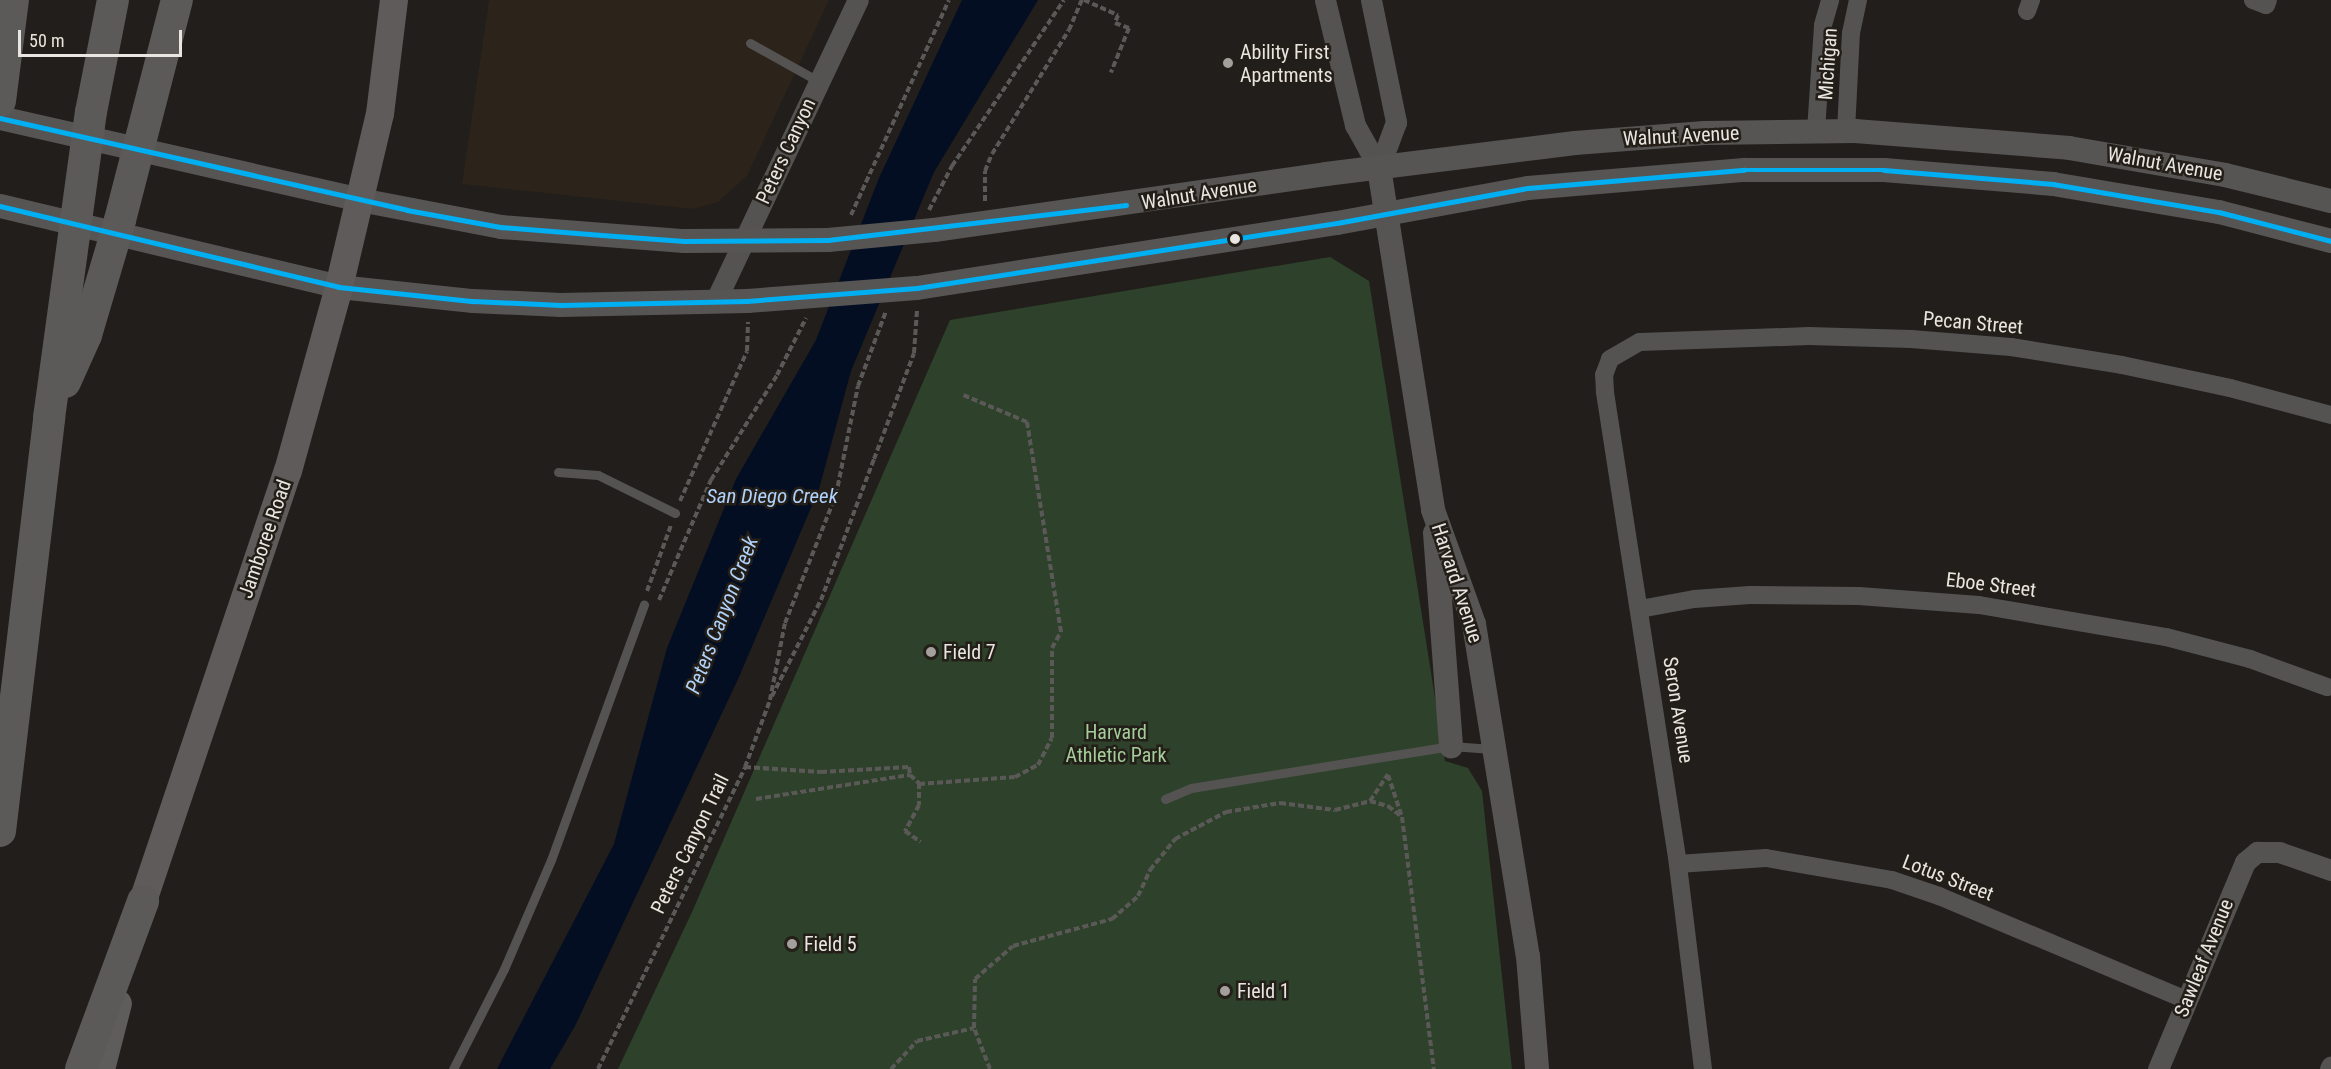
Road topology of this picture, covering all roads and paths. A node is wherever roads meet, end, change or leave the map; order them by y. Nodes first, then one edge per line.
1 (13, 0) edge
2 (113, 0) edge
3 (177, 0) edge
4 (394, 0) edge
5 (858, 0) edge
6 (949, 0) edge
7 (1065, 0) edge
8 (1083, 0) edge
9 (1324, 0) edge
10 (1371, 0) edge
11 (1830, 0) edge
12 (1858, 0) edge
13 (2253, 0) edge
14 (2268, 0) edge
15 (1060, 9) dead end
16 (750, 43) dead end
17 (1111, 72) dead end
18 (818, 81) junction
19 (0, 101) edge
20 (0, 118) edge
21 (1816, 131) junction
22 (1846, 131) junction
23 (1379, 168) junction
24 (984, 199) dead end
25 (360, 200) junction
26 (2331, 201) edge
27 (0, 206) edge
28 (1388, 213) junction
29 (837, 233) junction
30 (744, 240) junction
31 (2331, 241) edge
32 (339, 287) junction
33 (747, 301) junction
34 (715, 302) junction
35 (806, 303) junction
36 (917, 318) dead end
37 (1610, 360) joint
38 (963, 395) dead end
39 (2331, 415) edge
40 (49, 418) junction
41 (558, 472) dead end
42 (1433, 510) junction
43 (675, 513) junction
44 (644, 604) junction
45 (1640, 609) junction
46 (785, 623) dead end
47 (2328, 687) dead end
48 (770, 700) junction
49 (1451, 747) junction
50 (1494, 749) junction
51 (745, 767) junction
52 (910, 775) junction
53 (919, 784) junction
54 (756, 799) dead end
55 (1166, 799) dead end
56 (1370, 801) junction
57 (1402, 817) junction
58 (0, 831) edge
59 (921, 842) dead end
60 (1678, 864) junction
61 (2331, 870) edge
62 (143, 901) junction
63 (2187, 1000) junction
64 (974, 1028) junction
65 (2331, 1065) edge
66 (81, 1069) edge
67 (101, 1069) edge
68 (453, 1069) edge
69 (598, 1069) edge
70 (891, 1069) edge
71 (990, 1069) edge
72 (1434, 1069) edge
73 (1537, 1069) edge
74 (1703, 1069) edge
75 (2158, 1069) edge
76 (2329, 1069) edge

1 - 19 highway
2 - 40 highway
3 - 40 highway
4 - 25 highway, Jamboree Road
5 - 18 street, Peters Canyon
6 - 29 path
7 - 15 path
8 - 17 path
8 - 24 path
9 - 23 street, Harvard Avenue
10 - 23 street
11 - 21 street, Michigan
12 - 22 street, Michigan
13 - 14 street
16 - 18 lane
18 - 30 street, Peters Canyon
20 - 25 main road, Walnut Avenue
21 - 22 main road, Walnut Avenue
21 - 23 main road, Walnut Avenue
22 - 26 main road, Walnut Avenue
23 - 28 main road, Harvard Avenue
23 - 29 main road, Walnut Avenue
25 - 30 main road, Walnut Avenue
25 - 32 highway, Jamboree Road
27 - 32 main road, Walnut Avenue
28 - 31 main road, Walnut Avenue
28 - 35 main road, Walnut Avenue
28 - 42 main road, Harvard Avenue
29 - 30 main road, Walnut Avenue
30 - 34 street, Peters Canyon
32 - 34 main road, Walnut Avenue
32 - 62 highway, Jamboree Road
33 - 34 main road, Walnut Avenue
33 - 35 main road, Walnut Avenue
33 - 43 path
35 - 44 path
36 - 48 path
37 - 39 street, Pecan Street
37 - 45 street, Seron Avenue
38 - 53 path
40 - 58 highway
41 - 43 lane
42 - 49 main road
42 - 50 main road, Harvard Avenue
43 - 44 path
44 - 68 lane
45 - 47 street, Eboe Street
45 - 60 street, Seron Avenue
46 - 48 path, Peters Canyon Trail
48 - 51 path, Peters Canyon Trail
49 - 50 lane
49 - 55 lane
50 - 73 main road, Harvard Avenue
51 - 52 path
51 - 69 path, Peters Canyon Trail
52 - 53 path
52 - 54 path
53 - 59 path
56 - 57 path
56 - 57 path
56 - 64 path
57 - 72 path
60 - 63 street, Lotus Street
60 - 74 street, Seron Avenue
61 - 63 street, Sawleaf Avenue
62 - 66 highway
62 - 67 main road, Jamboree Road
63 - 75 street, Sawleaf Avenue
64 - 70 path
64 - 71 path
65 - 76 street

